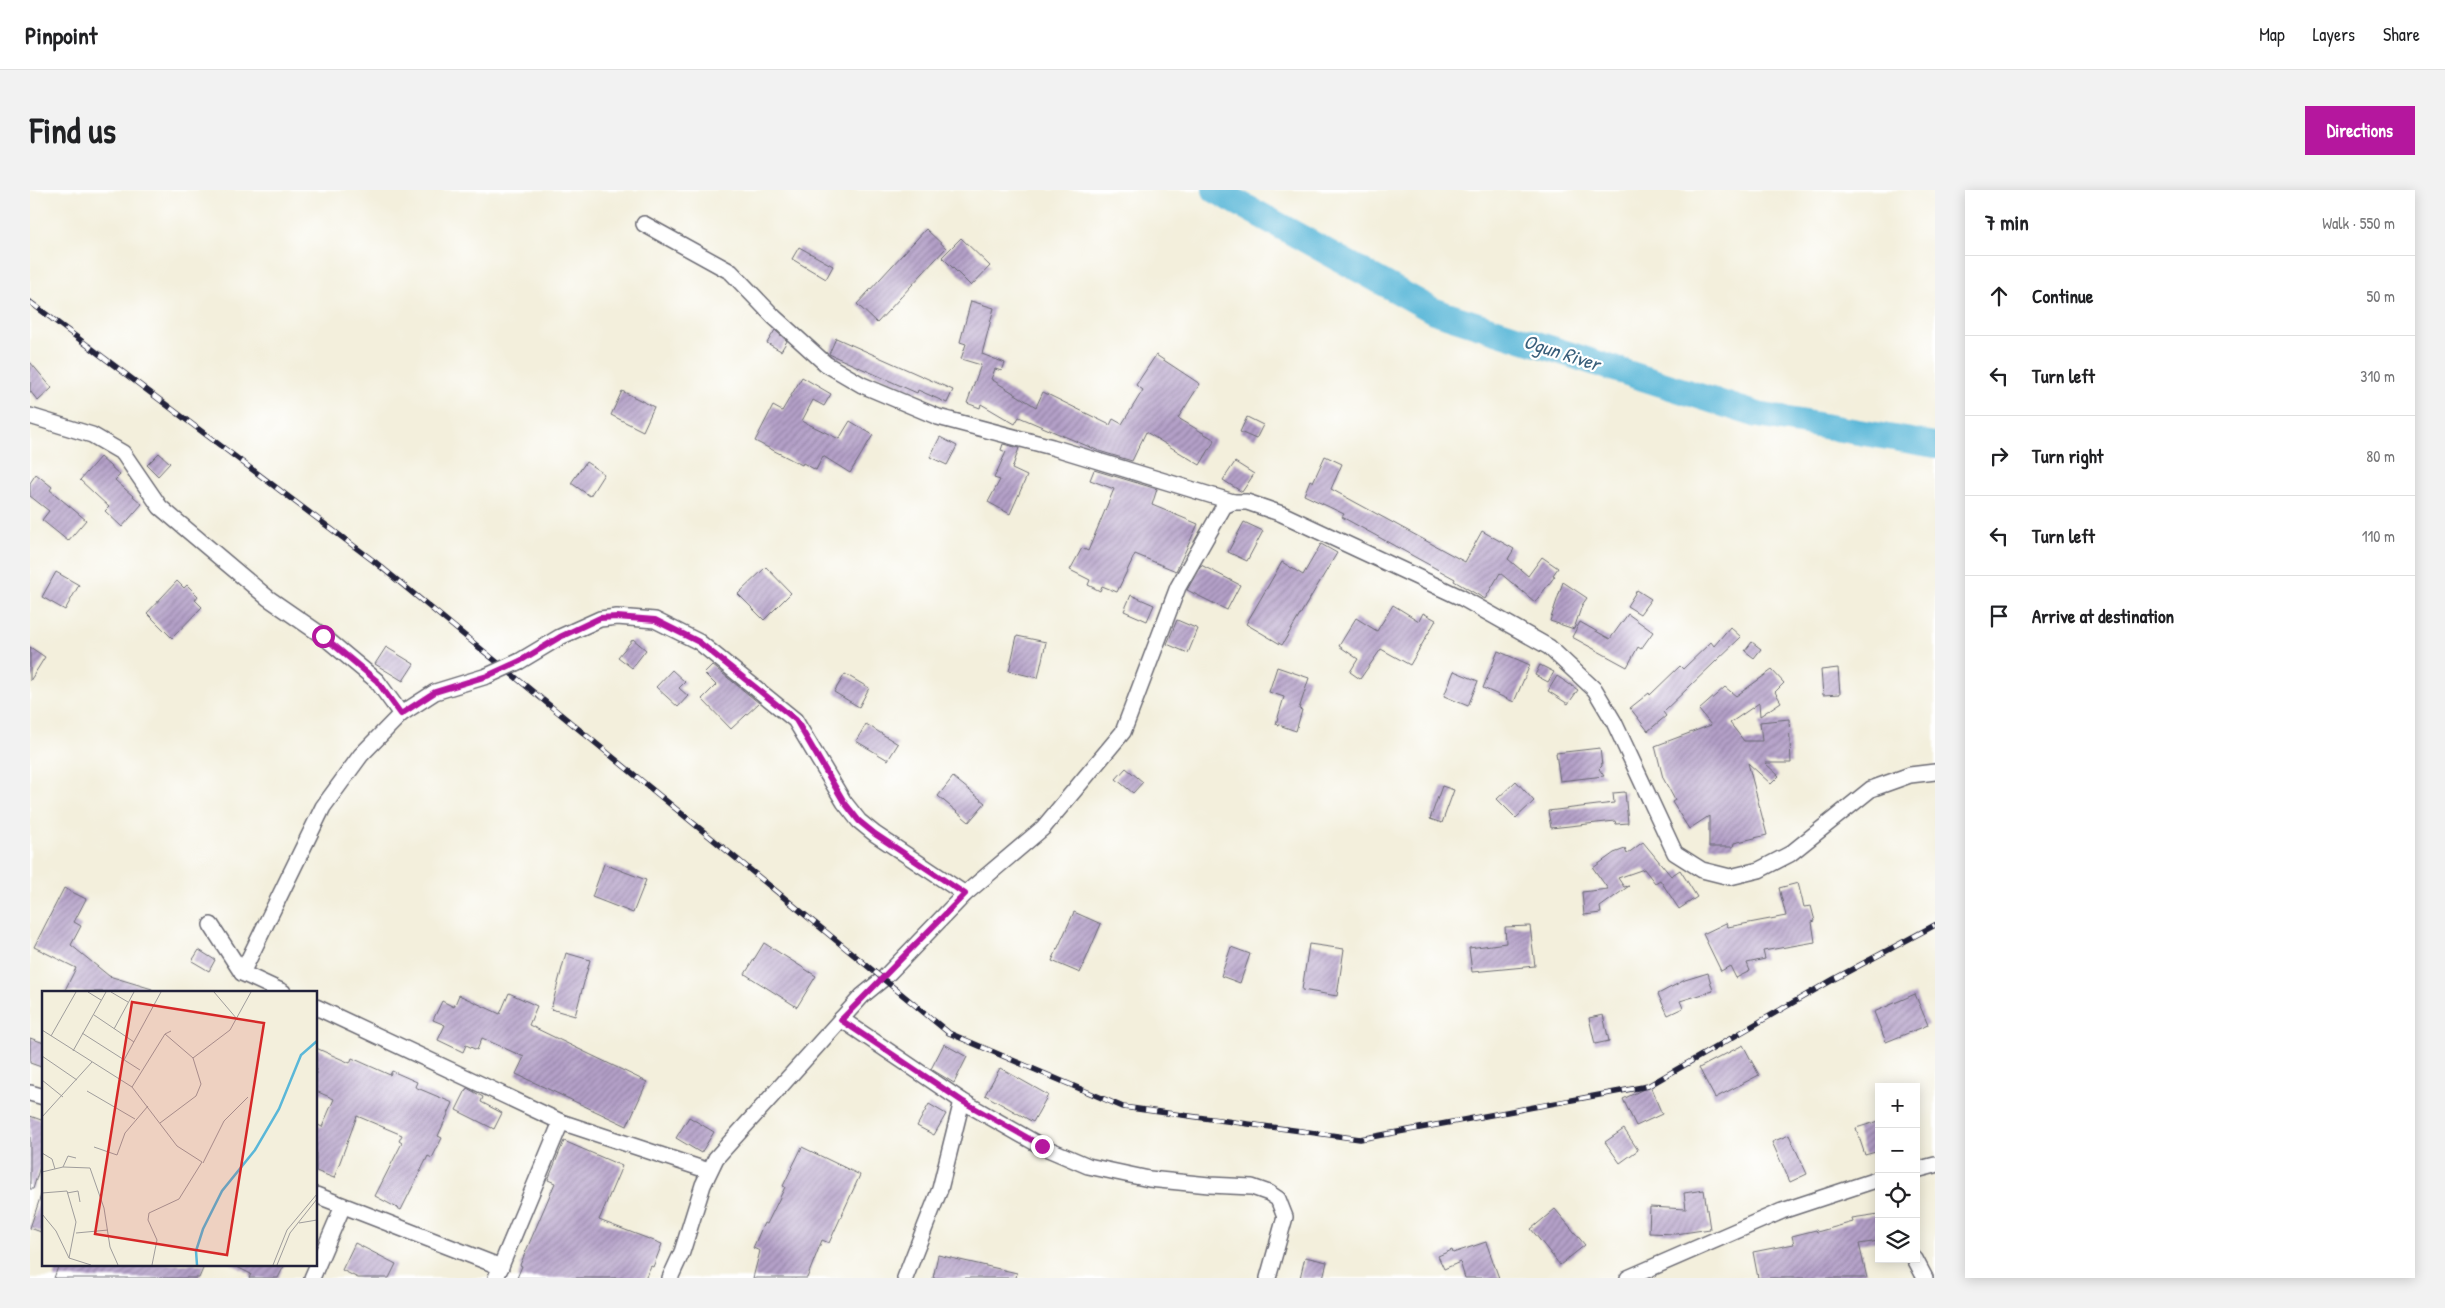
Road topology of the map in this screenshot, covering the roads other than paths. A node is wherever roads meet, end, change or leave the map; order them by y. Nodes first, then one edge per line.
1 (644, 224) dead end
2 (30, 416) edge
3 (1233, 502) junction
4 (401, 714) junction
5 (1935, 772) edge
6 (965, 894) junction
7 (211, 925) dead end
8 (242, 973) junction
9 (281, 991) edge
10 (318, 1008) edge
11 (841, 1020) junction
12 (962, 1101) junction
13 (561, 1122) junction
14 (1935, 1165) edge
15 (1920, 1169) edge
16 (709, 1171) junction
17 (1875, 1180) edge
18 (318, 1196) edge
19 (343, 1206) junction
20 (1917, 1263) edge
21 (318, 1264) edge
22 (317, 1266) edge
23 (498, 1272) edge
24 (312, 1278) edge
25 (670, 1278) edge
26 (905, 1278) edge
27 (1268, 1278) edge
28 (1628, 1278) edge
29 (1925, 1278) edge

1 - 3 street
2 - 4 street
3 - 5 street
3 - 6 street
4 - 6 street, bridge
4 - 8 street
6 - 11 street
7 - 8 street
8 - 9 street
10 - 13 street
11 - 12 street
11 - 16 street
12 - 26 street
12 - 27 street
13 - 16 street
13 - 23 street
14 - 15 street
16 - 25 street
17 - 28 street
18 - 19 street
19 - 21 street
19 - 23 street
20 - 29 street
22 - 24 street

